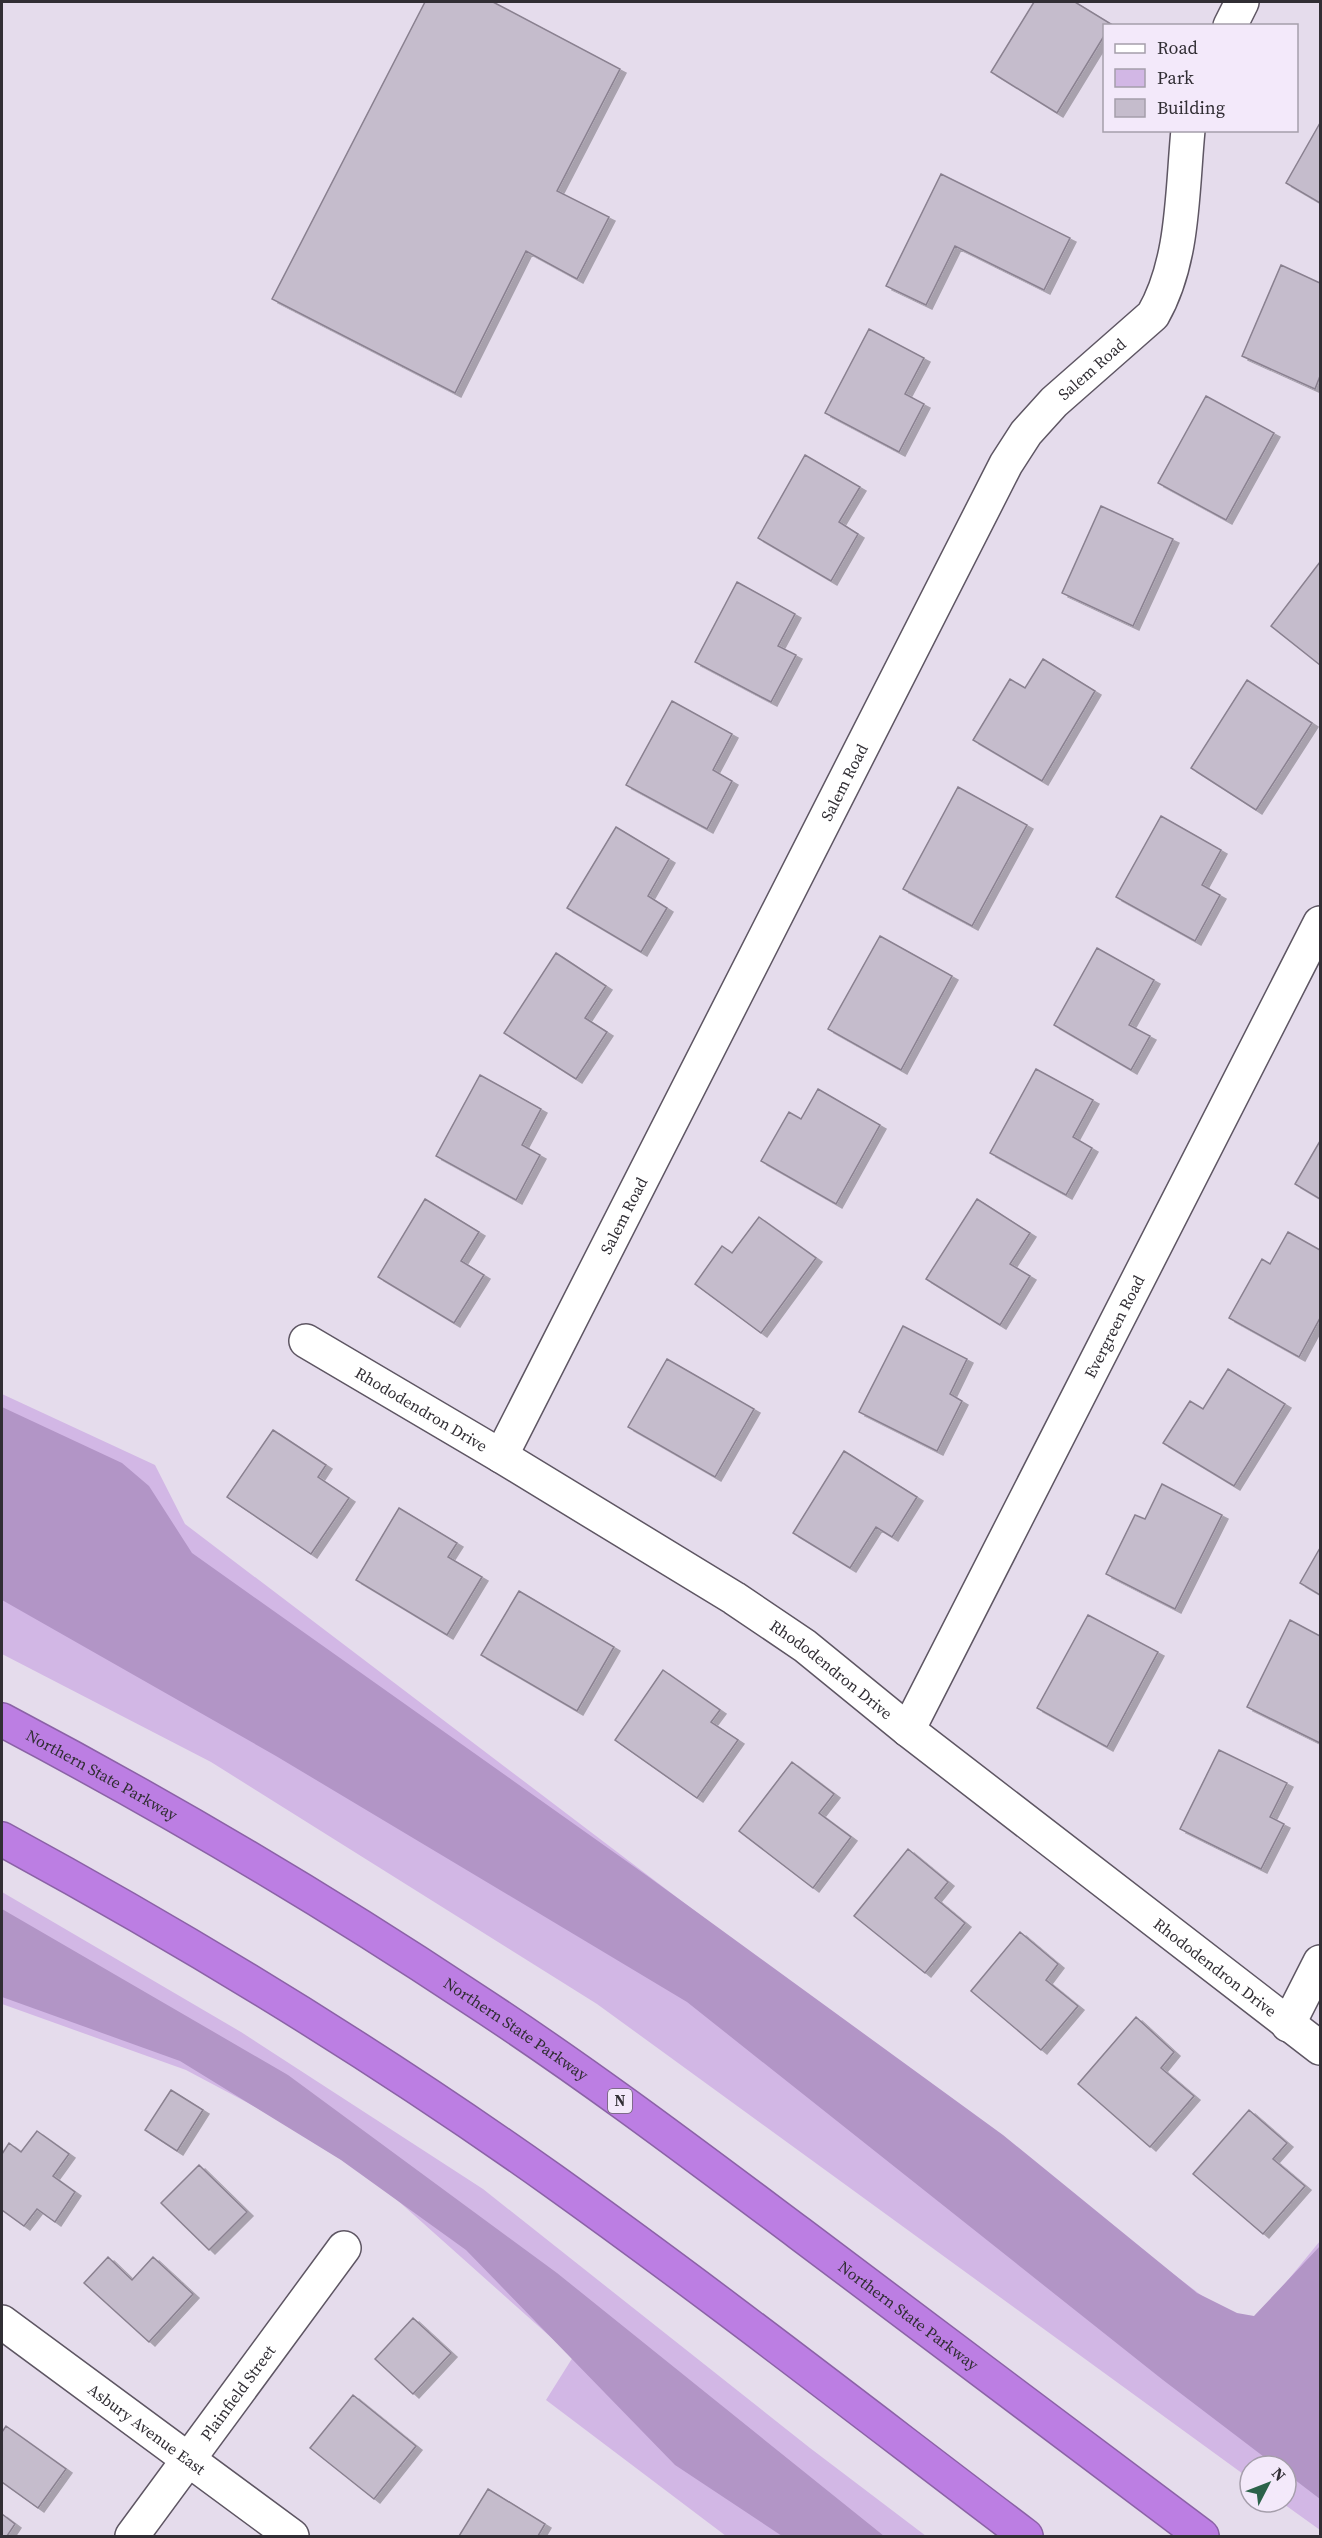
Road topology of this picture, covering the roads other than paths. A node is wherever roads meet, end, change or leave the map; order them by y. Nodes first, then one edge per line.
1 (1242, 2) edge
2 (1231, 24) edge
3 (1188, 132) edge
4 (1320, 923) edge
5 (306, 1341) dead end
6 (501, 1456) junction
7 (2, 1720) edge
8 (908, 1730) junction
9 (2, 1839) edge
10 (1320, 1962) edge
11 (1288, 2025) junction
12 (1320, 2048) edge
13 (344, 2248) dead end
14 (2, 2322) edge
15 (189, 2460) junction
16 (132, 2536) edge
17 (292, 2536) edge
18 (1026, 2536) edge
19 (1202, 2536) edge

1 - 2 street
3 - 6 street, Salem Road
4 - 8 street, Evergreen Road
5 - 6 street, Rhododendron Drive
6 - 8 street, Rhododendron Drive
7 - 19 highway, Northern State Parkway / N
8 - 11 street, Rhododendron Drive
9 - 18 highway
10 - 11 street
11 - 12 street, Rhododendron Drive
13 - 15 street, Plainfield Street
14 - 15 street, Asbury Avenue East
15 - 16 street, Plainfield Street
15 - 17 street, Asbury Avenue East

